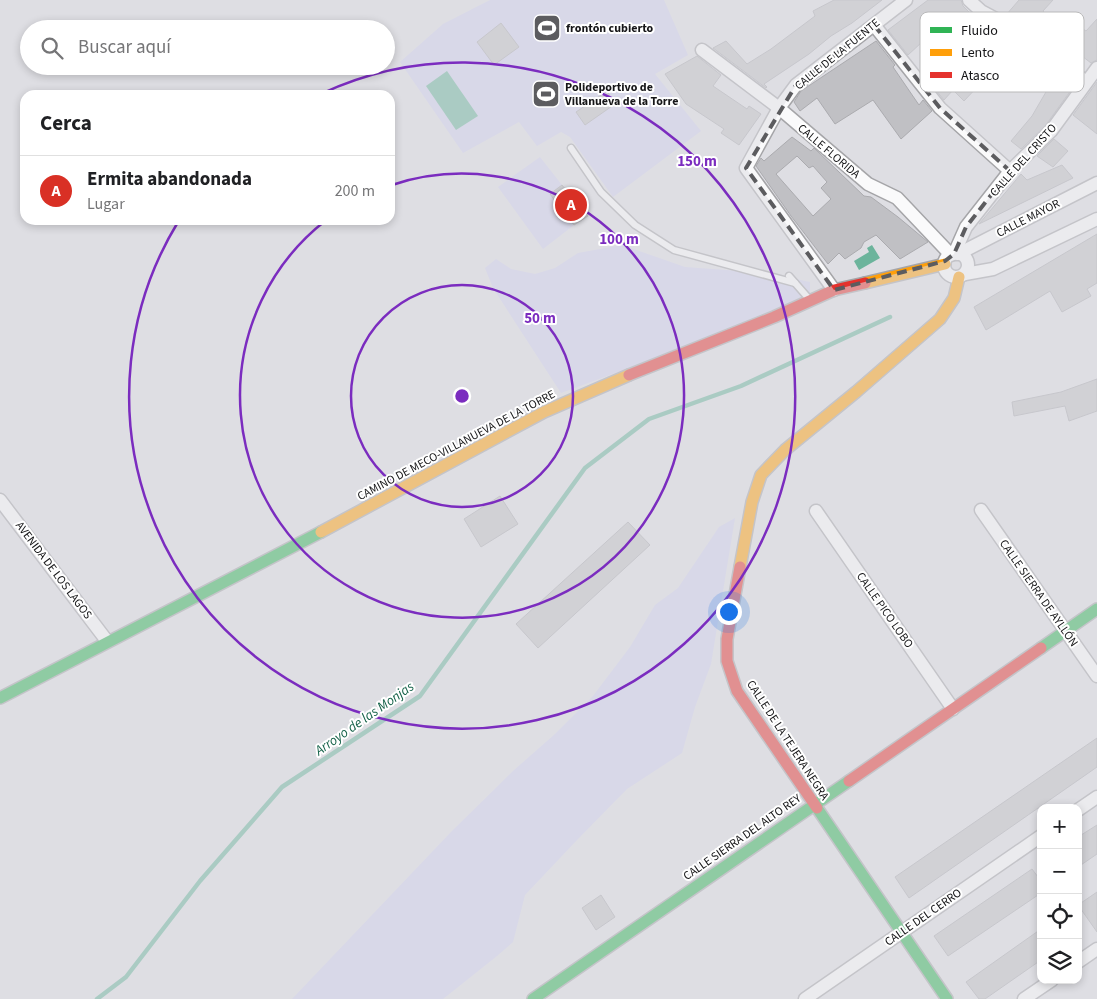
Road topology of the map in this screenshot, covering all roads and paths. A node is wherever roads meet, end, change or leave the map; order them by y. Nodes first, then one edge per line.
1 (906, 0) edge
2 (970, 0) edge
3 (983, 12) edge
4 (874, 25) junction
5 (702, 50) dead end
6 (1097, 68) edge
7 (1086, 82) joint
8 (920, 83) edge
9 (1084, 85) edge
10 (927, 92) edge
11 (1079, 92) edge
12 (778, 108) junction
13 (571, 148) dead end
14 (1010, 171) junction
15 (1097, 183) edge
16 (1097, 219) edge
17 (952, 256) junction
18 (962, 275) junction
19 (789, 276) dead end
20 (795, 283) junction
21 (834, 290) junction
22 (810, 300) junction
23 (0, 500) edge
24 (981, 510) dead end
25 (816, 511) dead end
26 (1097, 609) edge
27 (1066, 631) junction
28 (107, 641) junction
29 (1097, 676) edge
30 (0, 698) edge
31 (953, 709) junction
32 (1097, 797) edge
33 (814, 804) junction
34 (1082, 807) edge
35 (1037, 839) edge
36 (901, 932) junction
37 (1097, 949) edge
38 (1082, 959) edge
39 (1046, 984) edge
40 (533, 999) edge
41 (805, 999) edge
42 (947, 999) edge
43 (1024, 999) edge

1 - 4 street, CALLE DE LA FUENTE
2 - 3 street
4 - 8 street
4 - 12 street, CALLE DE LA FUENTE
5 - 12 street, CALLE FLORIDA
6 - 7 street, CALLE DEL CRISTO
7 - 9 street, CALLE DEL CRISTO
10 - 14 street
11 - 14 street, CALLE DEL CRISTO
12 - 17 street, CALLE FLORIDA
12 - 21 street, CALLE DE LA FUENTE
13 - 20 lane
14 - 17 street, CALLE DEL CRISTO
15 - 17 street, CALLE MAYOR
16 - 18 street
17 - 18 street
17 - 18 street
17 - 21 street, CAMINO DE MECO-VILLANUEVA DE LA TORRE
18 - 33 street, CALLE DE LA TEJERA NEGRA
19 - 20 lane
20 - 22 lane
21 - 22 street, CAMINO DE MECO-VILLANUEVA DE LA TORRE
22 - 28 street, CAMINO DE MECO-VILLANUEVA DE LA TORRE
23 - 28 street, AVENIDA DE LOS LAGOS
24 - 27 street, CALLE SIERRA DE AYLLÓN
25 - 31 street, CALLE PICO LOBO
26 - 27 street, CALLE SIERRA DEL ALTO REY
27 - 29 street, CALLE SIERRA DE AYLLÓN
27 - 31 street, CALLE SIERRA DEL ALTO REY
28 - 30 street, CAMINO DE MECO-VILLANUEVA DE LA TORRE
31 - 33 street, CALLE SIERRA DEL ALTO REY
32 - 34 street
33 - 36 street, CALLE DE LA TEJERA NEGRA
33 - 40 street, CALLE SIERRA DEL ALTO REY
35 - 36 street, CALLE DEL CERRO
36 - 41 street, CALLE DEL CERRO
36 - 42 street, CALLE DE LA TEJERA NEGRA
37 - 38 street
39 - 43 street

